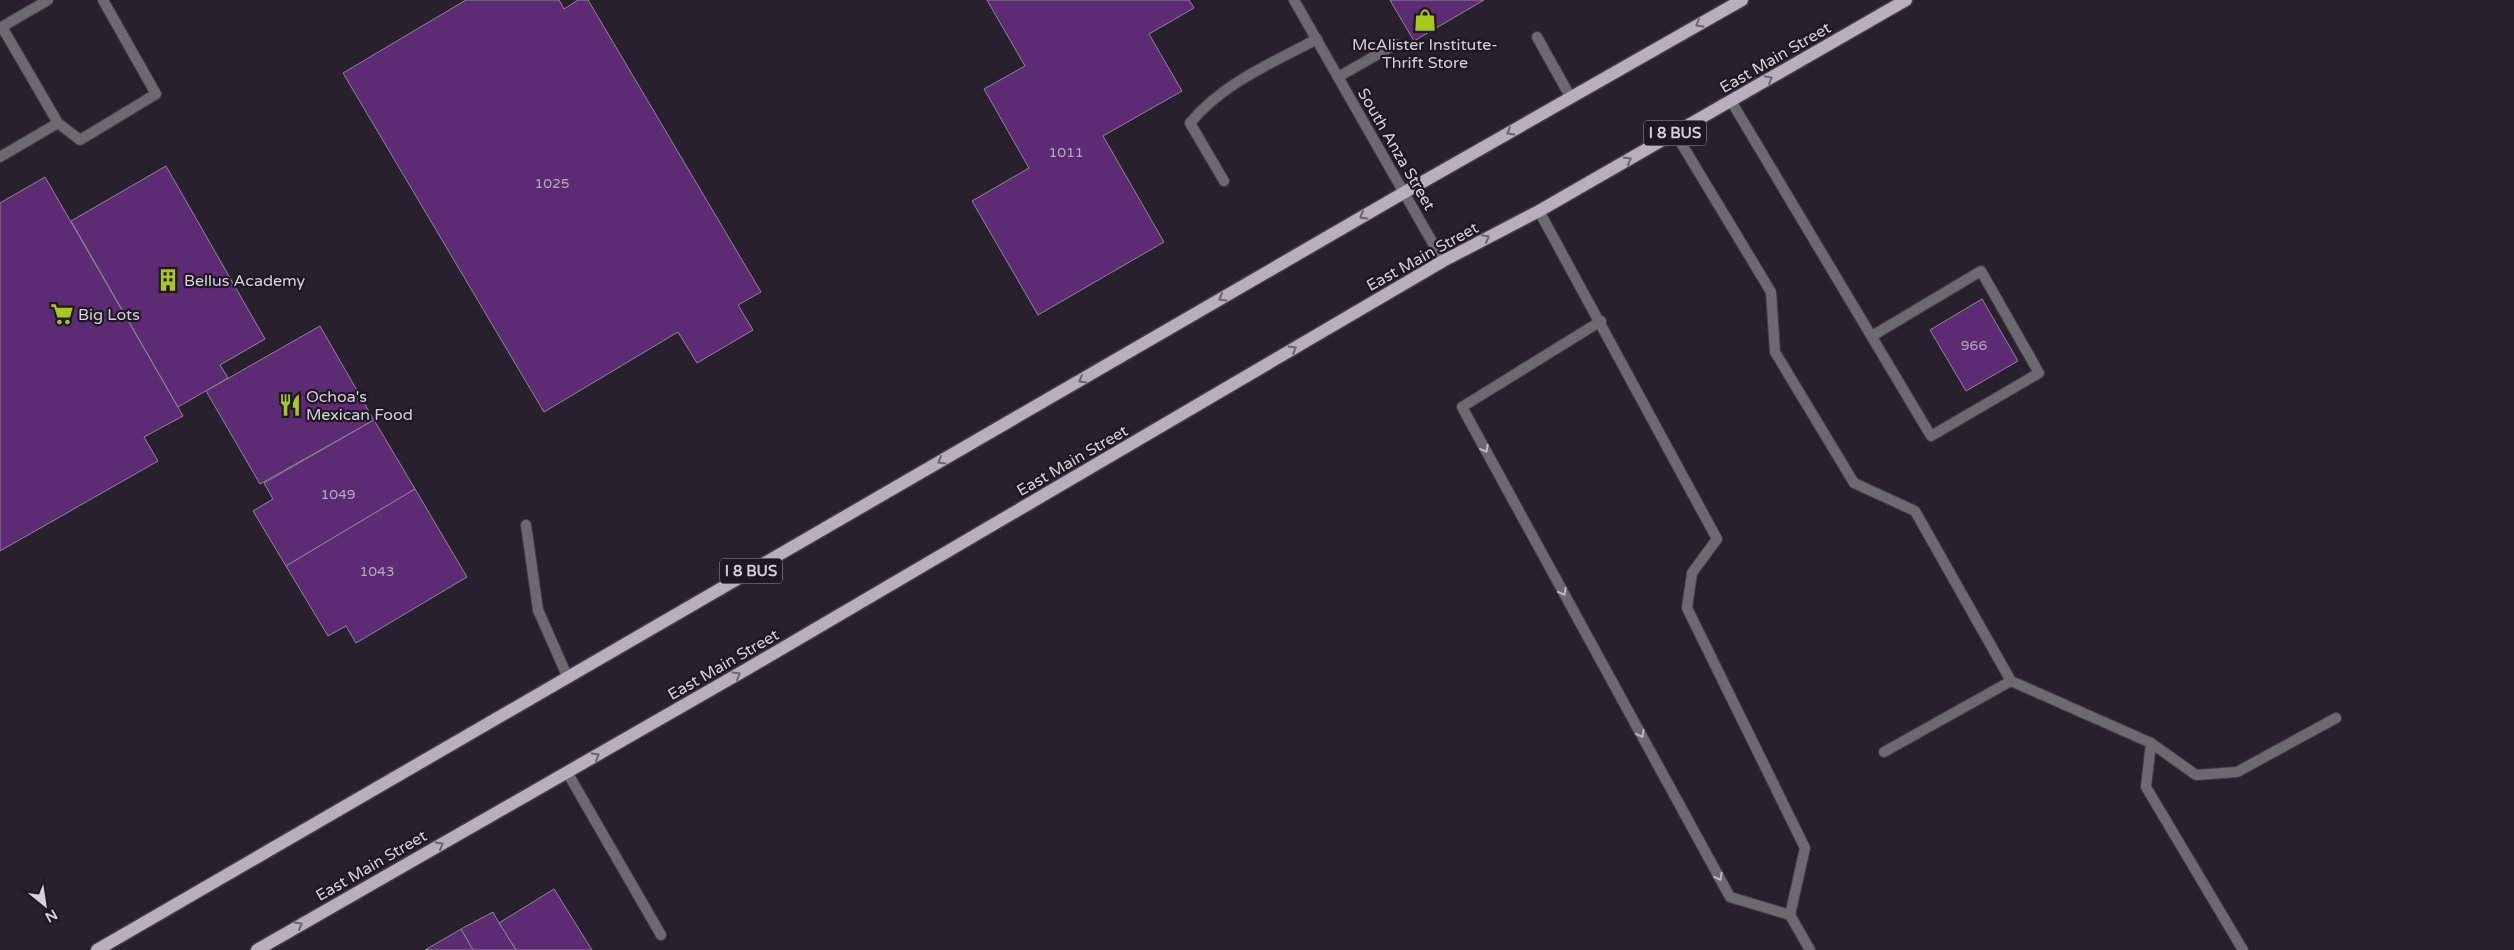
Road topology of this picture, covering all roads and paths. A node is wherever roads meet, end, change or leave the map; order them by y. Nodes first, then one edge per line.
1 (48, 0) edge
2 (103, 0) edge
3 (1294, 0) edge
4 (1742, 0) edge
5 (1906, 0) edge
6 (1, 27) edge
7 (1537, 37) dead end
8 (1317, 39) junction
9 (1396, 44) dead end
10 (1338, 77) junction
11 (1571, 98) junction
12 (1731, 101) junction
13 (58, 123) junction
14 (1675, 133) junction
15 (0, 157) edge
16 (1224, 181) dead end
17 (1405, 192) junction
18 (1539, 211) junction
19 (1443, 261) junction
20 (1601, 321) junction
21 (1872, 336) junction
22 (526, 525) dead end
23 (568, 678) junction
24 (2011, 681) junction
25 (2336, 718) dead end
26 (2151, 744) junction
27 (1884, 752) dead end
28 (567, 772) junction
29 (1790, 915) junction
30 (661, 935) dead end
31 (97, 950) edge
32 (256, 950) edge
33 (1810, 950) edge
34 (2243, 950) edge

1 - 6 street
2 - 13 street
3 - 8 street, South Anza Street
4 -> 11 main road, I 8 BUS
12 -> 5 main road, East Main Street / I 8 BUS
6 - 13 street
7 - 11 street
8 - 10 street, South Anza Street
8 - 16 street
9 - 10 street
10 - 17 street, South Anza Street
11 -> 17 main road, I 8 BUS
12 - 14 main road, East Main Street / I 8 BUS
12 - 21 street
13 - 15 street
18 -> 14 main road, East Main Street / I 8 BUS
14 - 24 street
17 - 19 street, South Anza Street
17 -> 23 main road, I 8 BUS
19 -> 18 main road, East Main Street / I 8 BUS
18 - 20 street
28 -> 19 main road, East Main Street / I 8 BUS
20 - 29 street
20 -> 29 street
21 - 21 street
22 - 23 street
23 - 31 main road, I 8 BUS
24 - 26 street
24 - 27 street
25 - 26 street
26 - 34 street
28 - 30 street
32 -> 28 main road, East Main Street / I 8 BUS
29 - 33 street

